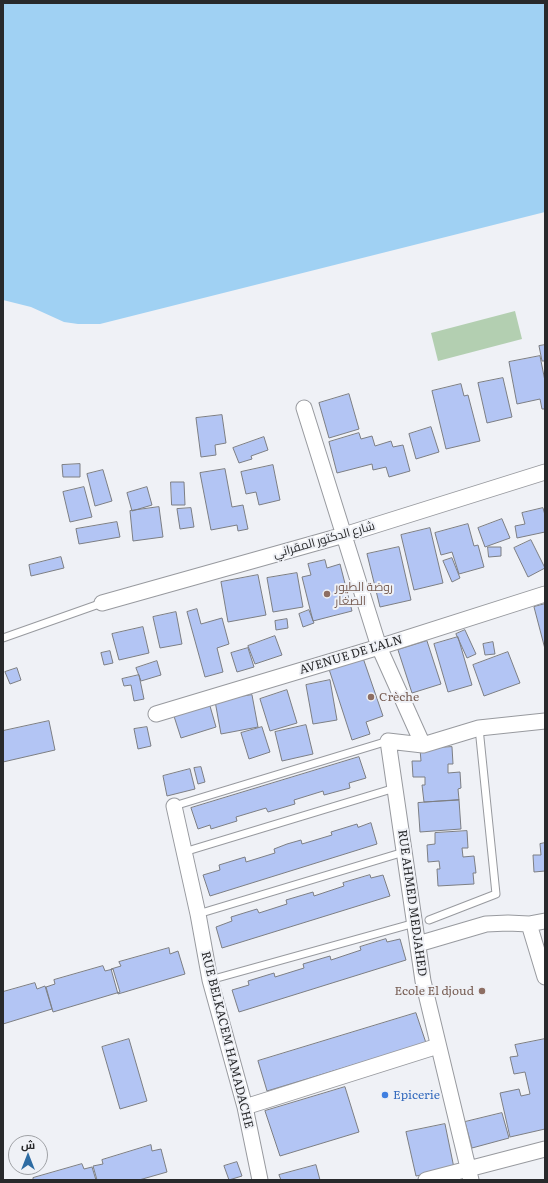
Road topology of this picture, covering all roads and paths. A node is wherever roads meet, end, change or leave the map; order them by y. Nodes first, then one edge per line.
1 (304, 408) dead end
2 (545, 472) edge
3 (344, 535) junction
4 (545, 594) edge
5 (102, 603) joint
6 (3, 638) edge
7 (379, 647) junction
8 (156, 714) dead end
9 (545, 721) edge
10 (479, 728) junction
11 (388, 741) junction
12 (423, 745) junction
13 (395, 788) junction
14 (174, 806) joint
15 (184, 852) junction
16 (404, 852) junction
17 (198, 914) junction
18 (545, 921) edge
19 (422, 922) junction
20 (529, 924) junction
21 (418, 944) junction
22 (545, 977) edge
23 (210, 980) junction
24 (438, 1046) junction
25 (245, 1107) junction
26 (545, 1149) edge
27 (470, 1174) edge
28 (260, 1180) edge
29 (426, 1180) edge

1 - 3 street
2 - 3 street, شارع الدكتور المقراني
3 - 5 street, شارع الدكتور المقراني
3 - 7 street
4 - 7 street, AVENUE DE L'ALN
5 - 6 lane
7 - 8 street, AVENUE DE L'ALN
7 - 12 street
9 - 10 street
10 - 12 street
10 - 19 lane
11 - 12 street
11 - 13 street, RUE AHMED MEDJAHED
11 - 14 lane
13 - 15 lane
13 - 16 street, RUE AHMED MEDJAHED
14 - 15 street, RUE BELKACEM HAMADACHE
15 - 17 street, RUE BELKACEM HAMADACHE
16 - 17 lane
16 - 19 street, RUE AHMED MEDJAHED
17 - 23 street, RUE BELKACEM HAMADACHE
18 - 20 street
19 - 21 street, RUE AHMED MEDJAHED
19 - 23 lane
20 - 21 street
20 - 22 street
21 - 24 street, RUE AHMED MEDJAHED
23 - 25 street, RUE BELKACEM HAMADACHE
24 - 25 street
24 - 27 street, RUE AHMED MEDJAHED
25 - 28 street, RUE BELKACEM HAMADACHE
26 - 27 street
27 - 29 street

